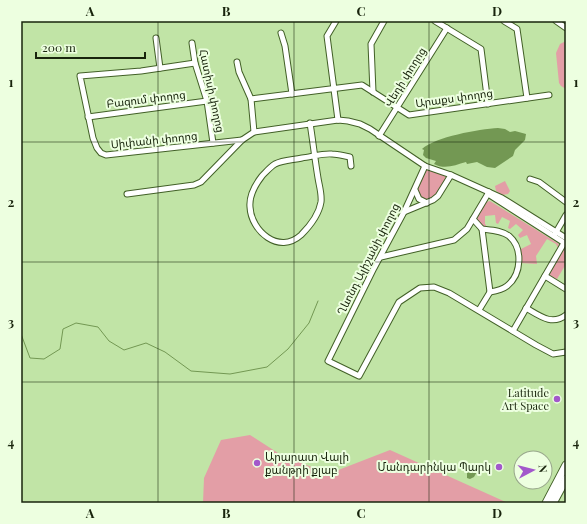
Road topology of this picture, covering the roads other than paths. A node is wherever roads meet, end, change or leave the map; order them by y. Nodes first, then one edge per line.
1 (336, 21) edge
2 (384, 21) edge
3 (435, 21) edge
4 (504, 21) edge
5 (556, 21) edge
6 (447, 28) junction
7 (566, 28) edge
8 (281, 33) dead end
9 (156, 38) dead end
10 (192, 43) dead end
11 (237, 62) dead end
12 (195, 63) junction
13 (160, 68) junction
14 (333, 88) junction
15 (373, 92) junction
16 (292, 94) junction
17 (549, 95) dead end
18 (527, 98) junction
19 (251, 100) junction
20 (207, 102) junction
21 (488, 104) junction
22 (397, 108) junction
23 (88, 117) junction
24 (338, 120) junction
25 (310, 123) junction
26 (254, 132) junction
27 (379, 136) junction
28 (242, 140) junction
29 (213, 143) junction
30 (315, 156) junction
31 (351, 166) dead end
32 (425, 166) junction
33 (451, 175) junction
34 (530, 179) dead end
35 (415, 190) junction
36 (487, 192) junction
37 (127, 194) dead end
38 (566, 202) edge
39 (427, 203) junction
40 (404, 212) junction
41 (566, 215) edge
42 (473, 219) junction
43 (482, 229) junction
44 (555, 234) junction
45 (565, 241) edge
46 (381, 257) junction
47 (545, 276) junction
48 (566, 289) edge
49 (490, 292) junction
50 (526, 308) junction
51 (480, 310) junction
52 (566, 315) edge
53 (513, 331) junction
54 (566, 352) edge
55 (566, 465) edge
56 (566, 479) edge
57 (546, 503) edge
58 (553, 503) edge

1 - 14 street
2 - 15 street
3 - 6 street
4 - 18 street
5 - 7 street
6 - 21 street
6 - 22 street, Վեդի փողոց
8 - 16 street
9 - 13 street
10 - 12 street, Հատիսի փողոց
11 - 19 street
12 - 13 street
12 - 20 street, Հատիսի փողոց
13 - 23 street, Սիփանի փողոց
14 - 15 street, Արաքս փողոց
14 - 16 street, Արաքս փողոց
14 - 24 street
15 - 22 street, Արաքս փողոց
16 - 19 street, Արաքս փողոց
17 - 18 street, Արաքս փողոց
18 - 21 street, Արաքս փողոց
19 - 26 street
20 - 23 street, Բազում փողոց
20 - 29 street, Հատիսի փողոց
21 - 22 street, Արաքս փողոց
22 - 27 street, Վեդի փողոց
23 - 29 street, Սիփանի փողոց
24 - 25 street
24 - 27 street
25 - 26 street
25 - 30 street
26 - 28 street
27 - 32 street
28 - 29 street, Սիփանի փողոց
28 - 37 street
30 - 30 street
30 - 31 street
32 - 33 street
32 - 35 street, Ղևոնդ Ալիշանի փողոց
33 - 36 street
33 - 39 street
34 - 38 street
35 - 39 street
35 - 40 street, Ղևոնդ Ալիշանի փողոց
36 - 42 street
36 - 44 street
39 - 40 street
40 - 46 street, Ղևոնդ Ալիշանի փողոց
41 - 44 street
42 - 43 street
42 - 46 street
43 - 49 street
43 - 49 street
44 - 45 street
45 - 47 street
46 - 51 street, Ղևոնդ Ալիշանի փողոց
47 - 48 street
47 - 50 street
49 - 51 street
50 - 52 street
50 - 53 street
51 - 53 street
53 - 54 street
55 - 57 highway
56 - 58 highway

